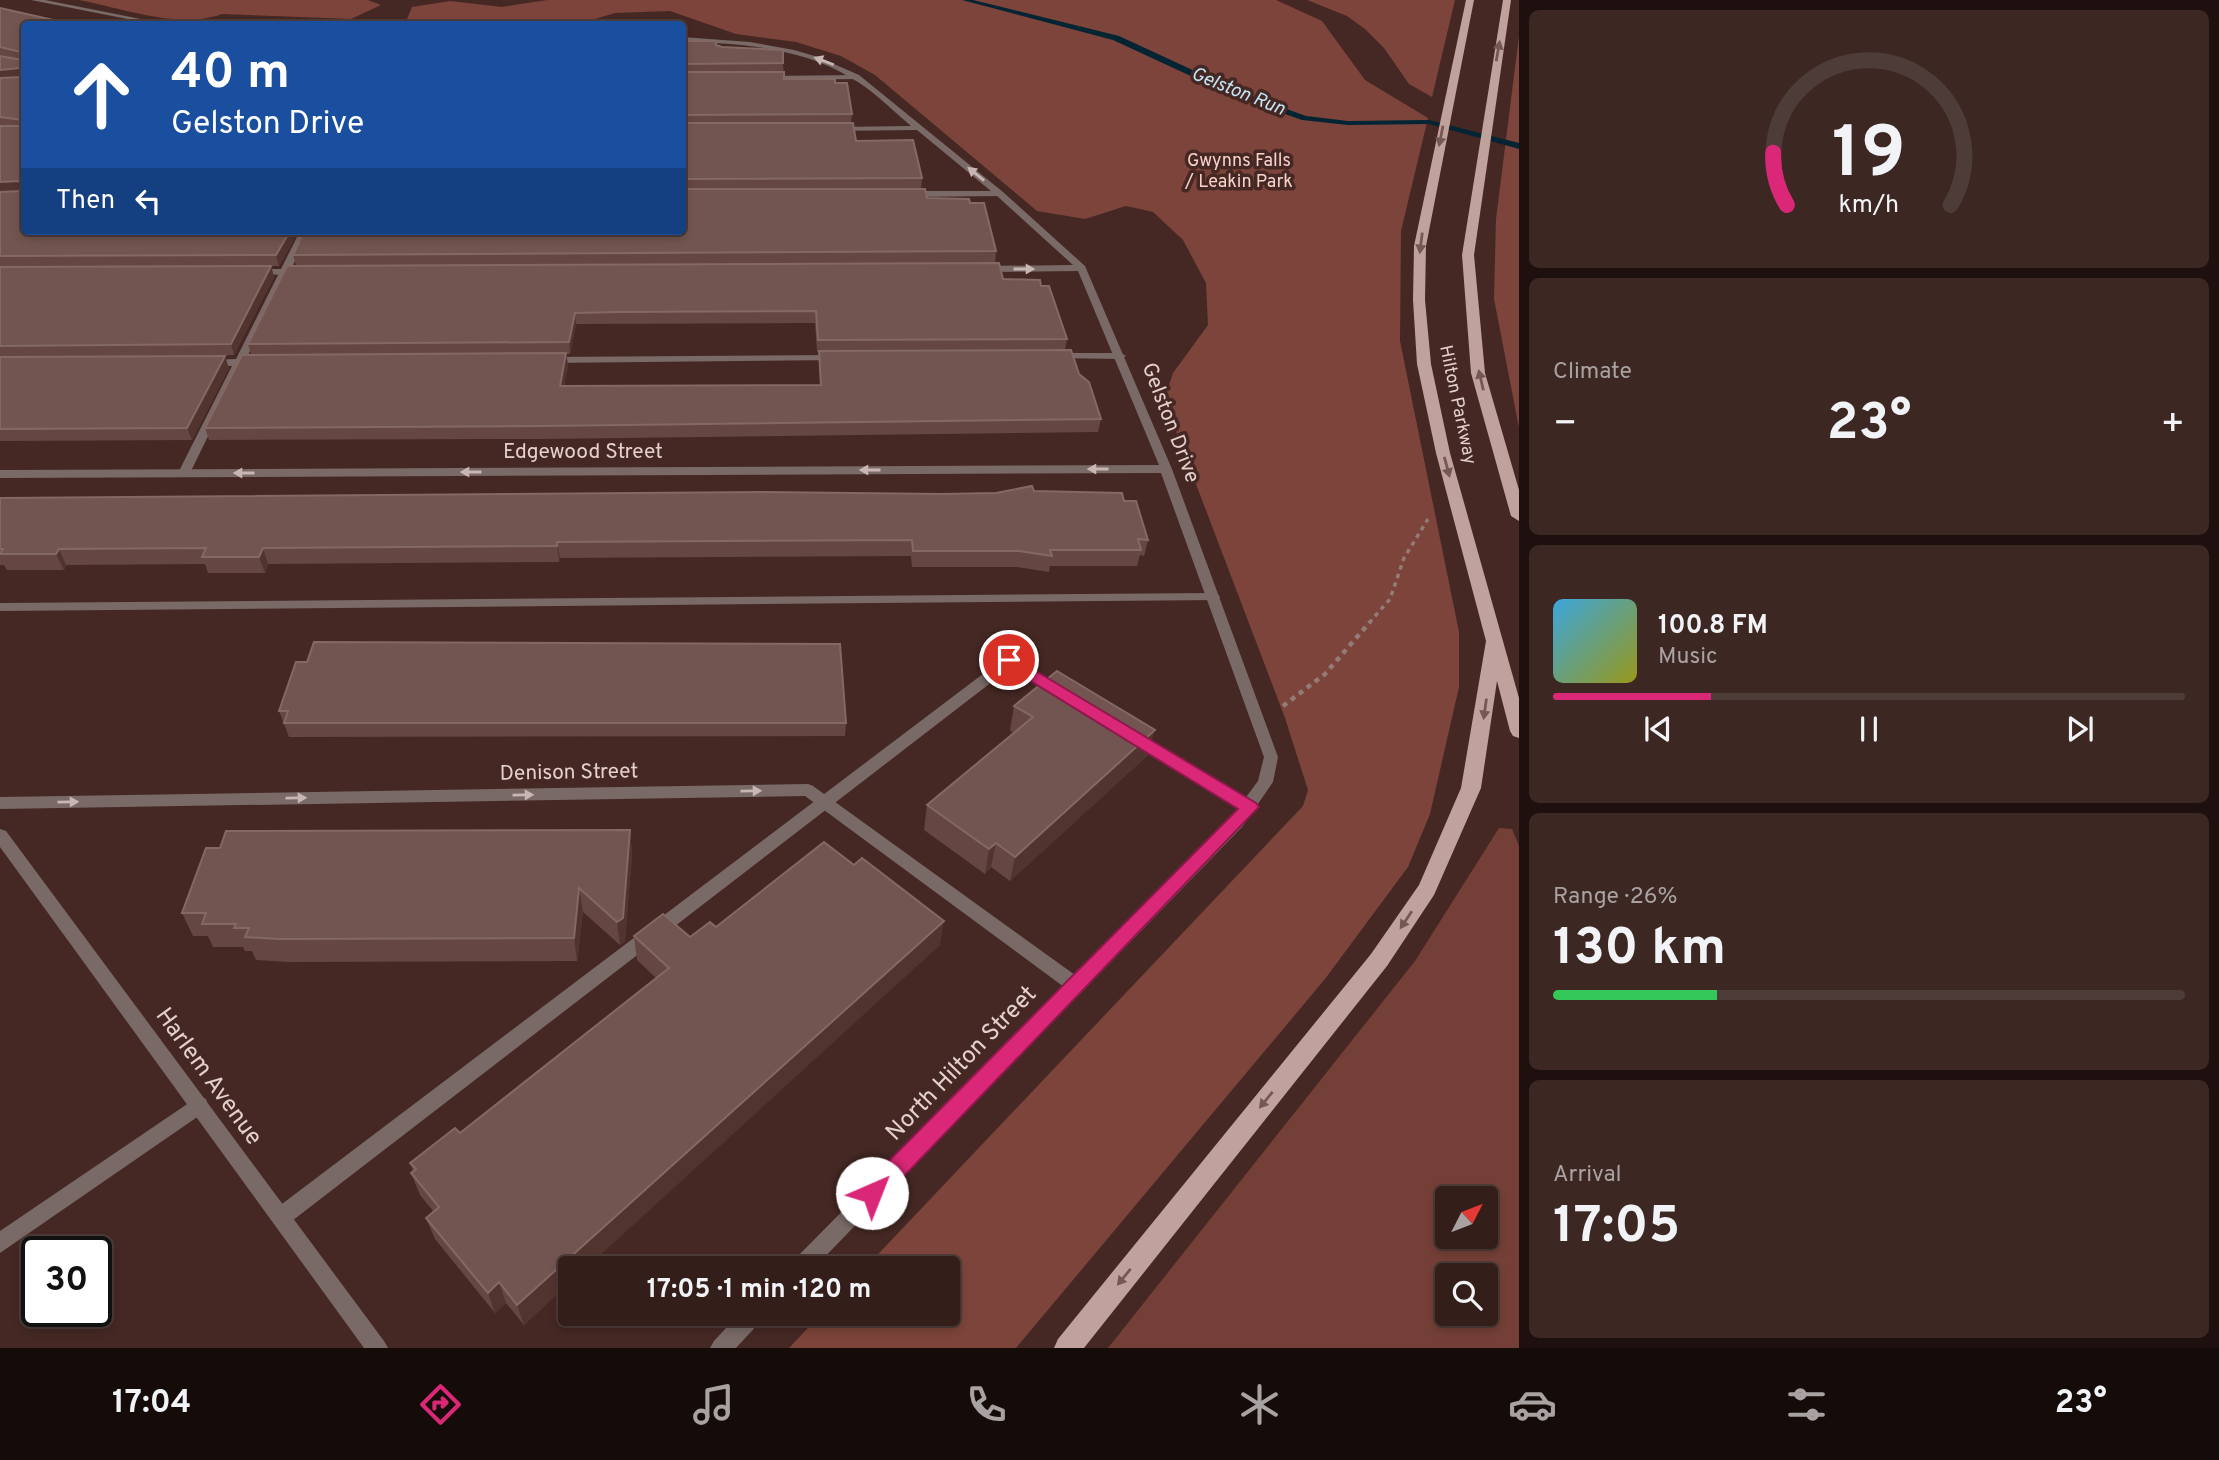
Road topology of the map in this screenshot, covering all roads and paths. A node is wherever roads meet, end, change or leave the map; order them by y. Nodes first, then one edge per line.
1 (34, 0) edge
2 (1470, 0) edge
3 (1507, 0) edge
4 (146, 21) edge
5 (686, 39) edge
6 (856, 77) junction
7 (762, 78) edge
8 (919, 128) junction
9 (822, 129) edge
10 (890, 194) edge
11 (1000, 194) junction
12 (303, 235) edge
13 (1082, 268) junction
14 (970, 269) edge
15 (244, 272) edge
16 (285, 272) junction
17 (313, 272) edge
18 (1038, 356) edge
19 (1121, 356) junction
20 (845, 358) edge
21 (541, 360) edge
22 (265, 362) edge
23 (195, 363) edge
24 (237, 363) junction
25 (1166, 469) junction
26 (184, 473) junction
27 (0, 474) edge
28 (1519, 516) edge
29 (1428, 519) dead end
30 (1213, 597) junction
31 (0, 607) edge
32 (1494, 642) junction
33 (1078, 702) edge
34 (1255, 713) junction
35 (1124, 730) edge
36 (1519, 731) edge
37 (824, 802) junction
38 (0, 803) edge
39 (1250, 807) junction
40 (0, 835) edge
41 (1075, 985) junction
42 (199, 1105) junction
43 (281, 1217) junction
44 (0, 1243) edge
45 (812, 1256) edge
46 (743, 1326) edge
47 (377, 1348) edge
48 (722, 1348) edge
49 (1067, 1348) edge

1 - 4 street
2 -> 32 main road, Hilton Parkway
28 -> 3 main road, Hilton Parkway
6 -> 5 street, Gelston Drive
6 - 7 street
6 - 8 street, Gelston Drive
8 - 9 street
11 -> 8 street, Gelston Drive
10 - 11 street
11 - 13 street, Gelston Drive
12 - 16 street
14 -> 13 street
13 - 19 street, Gelston Drive
15 - 16 street
16 - 17 street
16 - 24 street
18 - 19 street
19 - 25 street, Gelston Drive
20 - 21 street
22 - 24 street
23 - 24 street
24 - 26 street
25 -> 26 street, Edgewood Street
25 - 30 street, Gelston Drive
26 - 27 street, Edgewood Street
29 - 34 path
30 - 31 street
30 - 34 street, Gelston Drive
32 - 36 main road, Hilton Parkway
32 -> 49 main road
33 - 37 street
34 - 39 street, Gelston Drive
35 - 39 street
38 -> 37 street, Denison Street
37 - 41 street, Denison Street
37 - 43 street
39 - 41 street, Gelston Drive
40 - 42 street, Harlem Avenue
41 - 45 street, North Hilton Street
42 - 43 street, Harlem Avenue
42 - 44 street
43 - 47 street, Harlem Avenue
46 - 48 street

